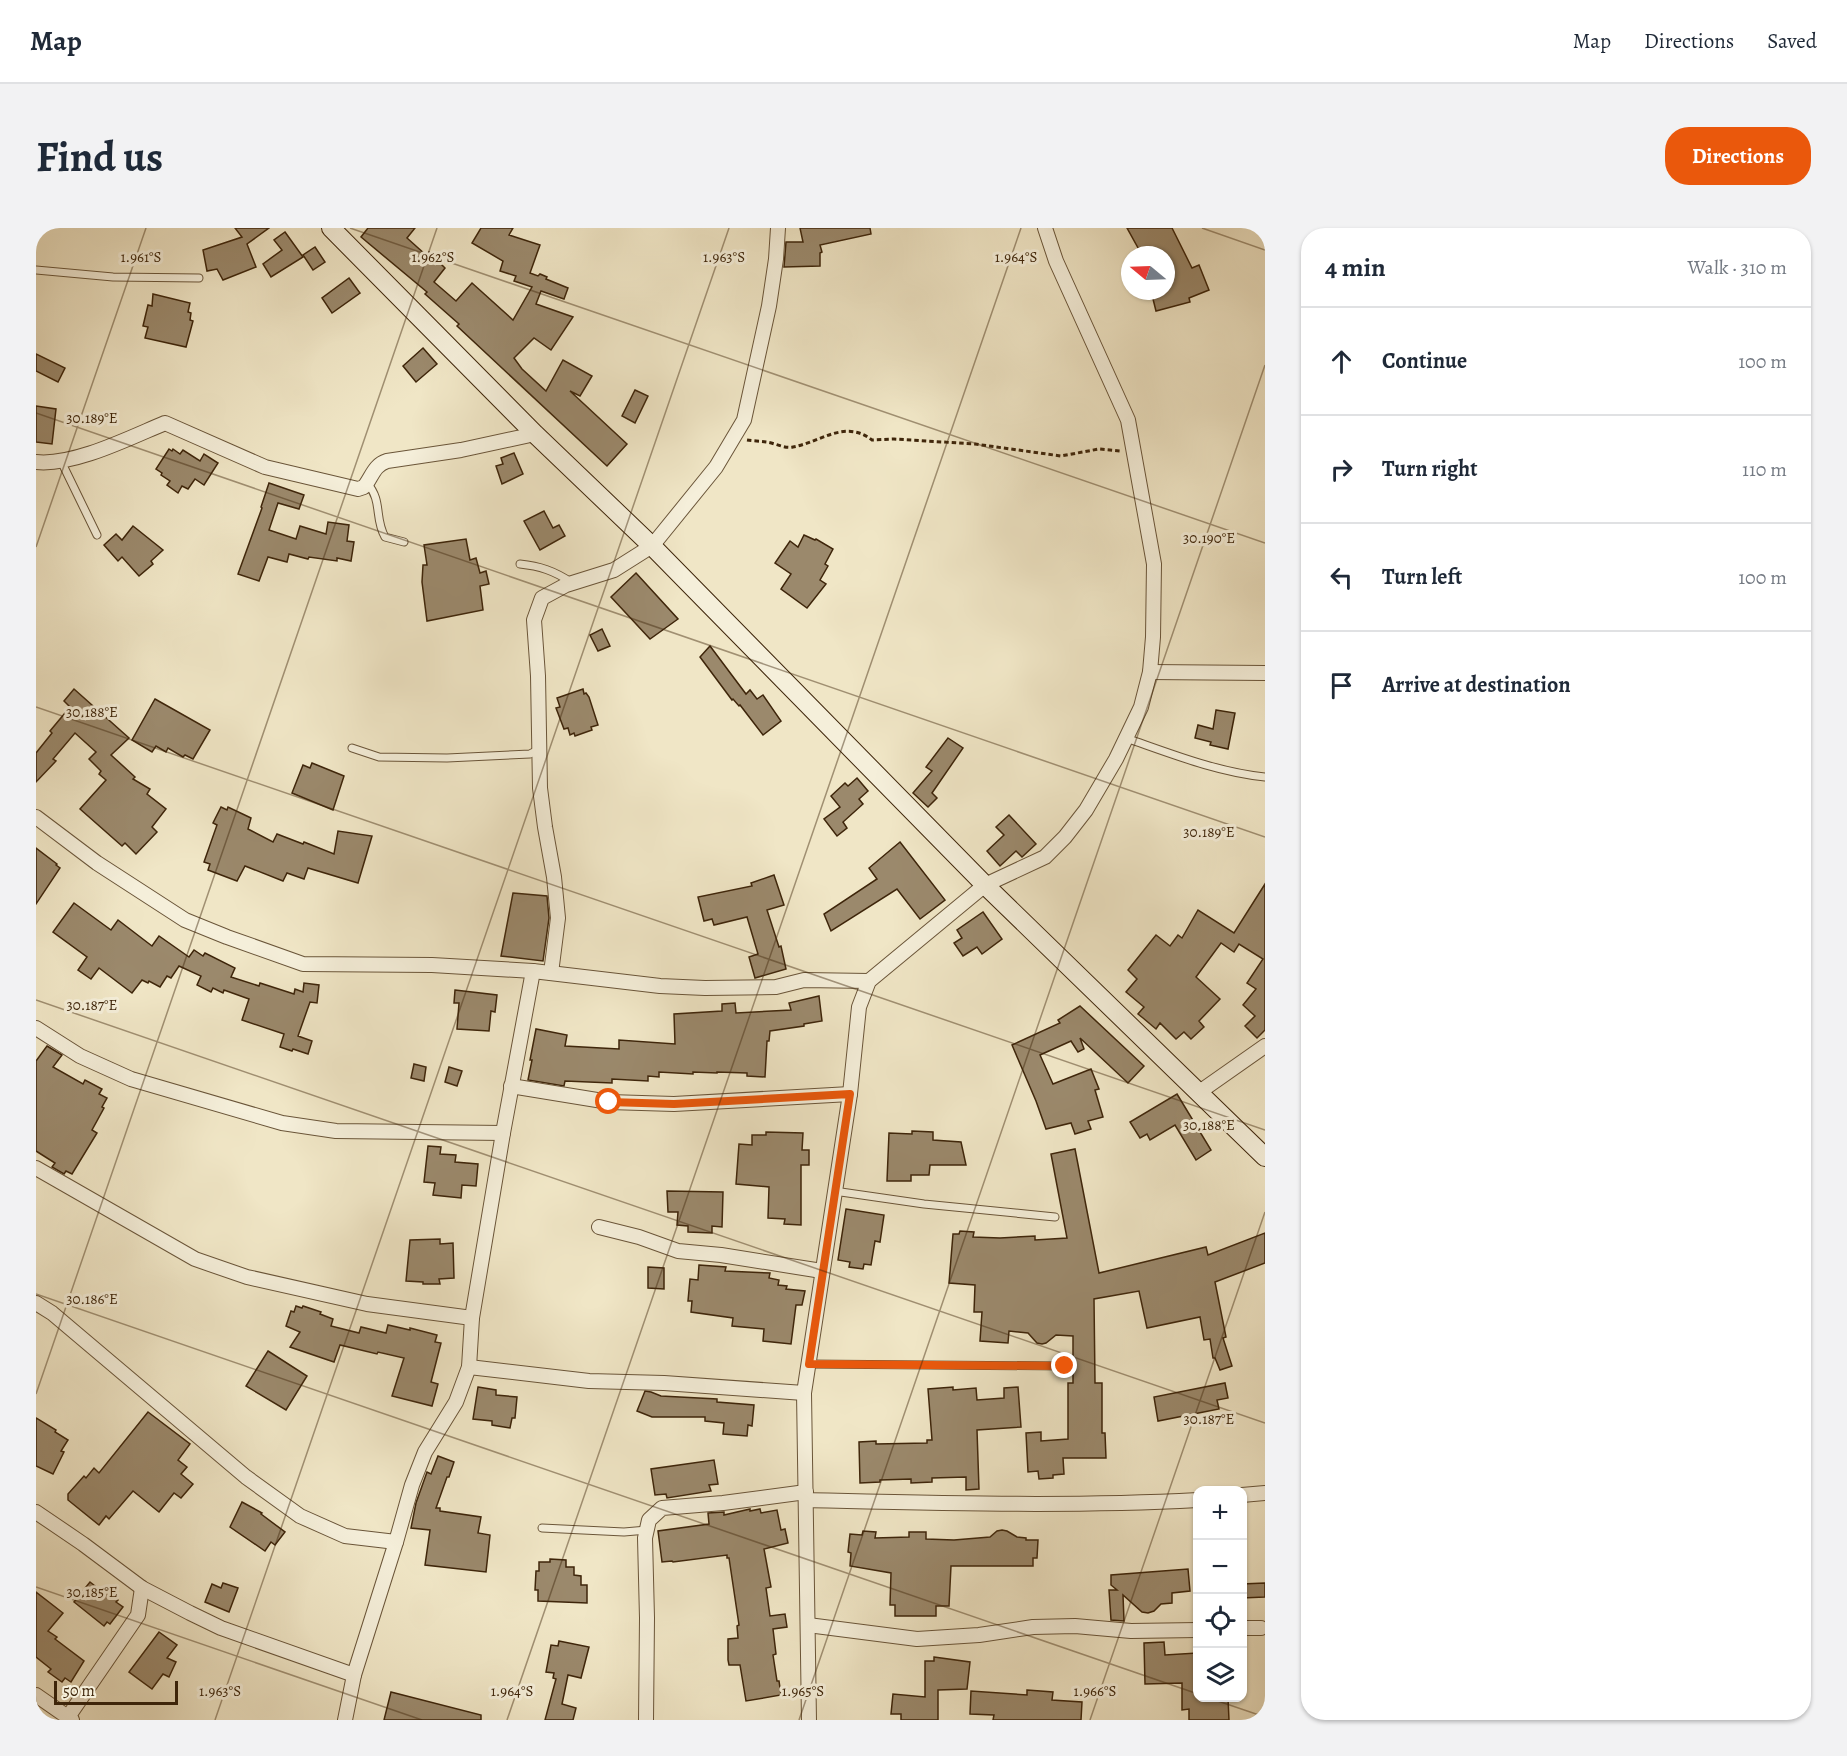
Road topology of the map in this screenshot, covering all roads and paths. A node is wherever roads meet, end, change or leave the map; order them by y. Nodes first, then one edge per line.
1 (331, 228) edge
2 (778, 228) edge
3 (1045, 228) edge
4 (36, 270) edge
5 (199, 278) dead end
6 (535, 434) junction
7 (733, 439) junction
8 (1134, 452) junction
9 (61, 461) junction
10 (36, 462) edge
11 (368, 483) junction
12 (97, 535) dead end
13 (404, 542) dead end
14 (652, 546) junction
15 (520, 564) dead end
16 (573, 583) junction
17 (1150, 672) junction
18 (1265, 673) edge
19 (1126, 738) junction
20 (352, 748) dead end
21 (540, 749) junction
22 (1265, 777) edge
23 (36, 817) edge
24 (985, 885) junction
25 (533, 971) junction
26 (551, 973) junction
27 (869, 981) junction
28 (36, 1028) edge
29 (1265, 1046) edge
30 (511, 1086) junction
31 (1198, 1093) junction
32 (850, 1094) junction
33 (503, 1133) junction
34 (1265, 1157) edge
35 (36, 1168) edge
36 (834, 1191) junction
37 (1055, 1217) dead end
38 (599, 1227) dead end
39 (822, 1271) junction
40 (36, 1303) edge
41 (472, 1318) junction
42 (809, 1364) junction
43 (1065, 1366) dead end
44 (469, 1367) junction
45 (804, 1393) junction
46 (1265, 1493) edge
47 (1247, 1495) edge
48 (806, 1496) junction
49 (1193, 1500) edge
50 (36, 1512) edge
51 (542, 1528) dead end
52 (647, 1530) junction
53 (396, 1542) junction
54 (142, 1588) junction
55 (808, 1625) junction
56 (1247, 1628) edge
57 (1261, 1628) dead end
58 (1193, 1630) edge
59 (354, 1675) junction
60 (36, 1695) edge
61 (70, 1718) edge
62 (345, 1720) edge
63 (646, 1720) edge
64 (809, 1720) edge

1 - 6 street
2 - 7 street
3 - 8 street
4 - 5 lane
6 - 11 street
6 - 14 street
7 - 8 path
7 - 14 street
8 - 17 street
9 - 10 street
9 - 11 street
9 - 12 lane
11 - 13 lane
14 - 16 street
14 - 24 street
15 - 16 lane
16 - 21 street
17 - 18 street
17 - 19 street
19 - 22 lane
19 - 24 street
20 - 21 lane
21 - 26 street
23 - 25 street
24 - 27 street
24 - 31 street
25 - 26 street
25 - 30 street
26 - 27 street
27 - 32 street
28 - 33 street
29 - 31 street
30 - 32 street
30 - 33 street
31 - 34 street
32 - 36 street
33 - 41 street
35 - 41 street
36 - 37 lane
36 - 39 street
38 - 39 street
39 - 42 street
40 - 53 street
41 - 44 street
42 - 43 lane
42 - 45 street
44 - 45 street
44 - 53 street
45 - 48 street
46 - 47 street
48 - 49 street
48 - 52 street
48 - 55 street
50 - 54 street
51 - 52 lane
52 - 63 street
53 - 59 street
54 - 59 street
54 - 61 street
55 - 58 street
55 - 64 street
56 - 57 street
59 - 62 street
60 - 61 street

